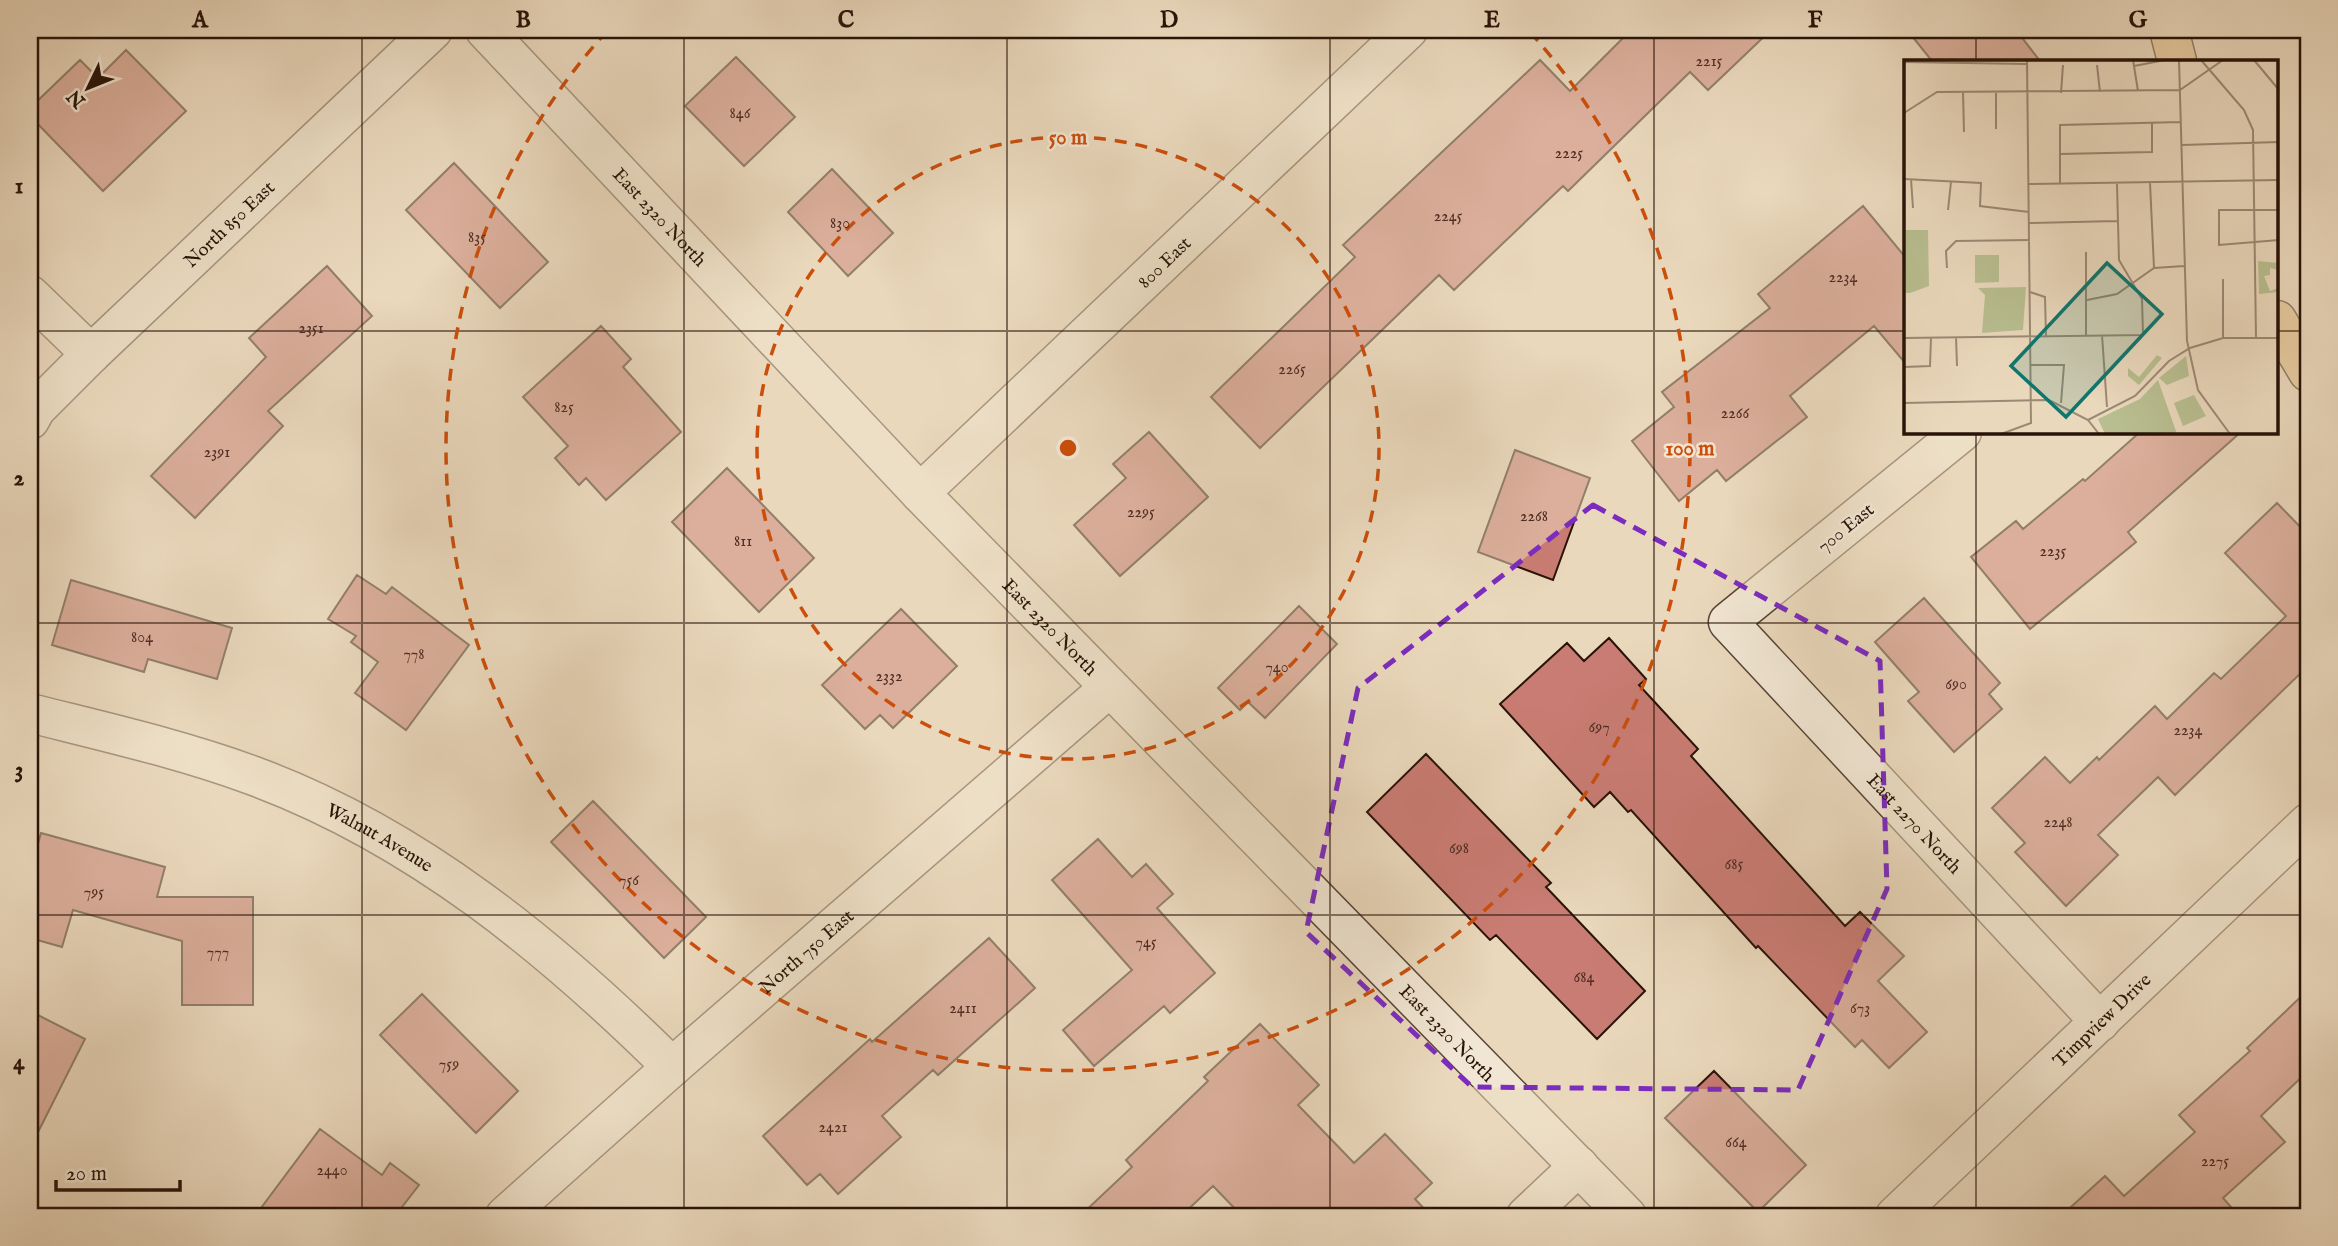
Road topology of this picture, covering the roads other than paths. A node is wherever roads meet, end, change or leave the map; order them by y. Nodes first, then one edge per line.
1 (433, 30) edge
2 (485, 30) edge
3 (1408, 30) edge
4 (2169, 30) edge
5 (2177, 60) edge
6 (30, 295) edge
7 (2278, 322) edge
8 (90, 354) junction
9 (2308, 372) edge
10 (30, 421) edge
11 (1960, 434) edge
12 (920, 493) junction
13 (1728, 622) joint
14 (1109, 688) junction
15 (30, 713) edge
16 (2308, 822) edge
17 (2100, 1022) junction
18 (673, 1067) junction
19 (1578, 1167) junction
20 (505, 1216) edge
21 (1526, 1216) edge
22 (1627, 1216) edge
23 (1895, 1216) edge

1 - 8 street, North 850 East
2 - 12 street, East 2320 North
3 - 12 street, 800 East
4 - 5 main road
6 - 8 street
7 - 9 main road
8 - 10 street, North 850 East
11 - 13 street, 700 East
12 - 14 street, East 2320 North
13 - 17 street, East 2270 North
14 - 18 street, North 750 East
14 - 19 street, East 2320 North
15 - 18 street, Walnut Avenue
16 - 17 street, Timpview Drive
17 - 23 street, Timpview Drive
18 - 20 street, North 750 East
19 - 21 street
19 - 22 street, East 2320 North

